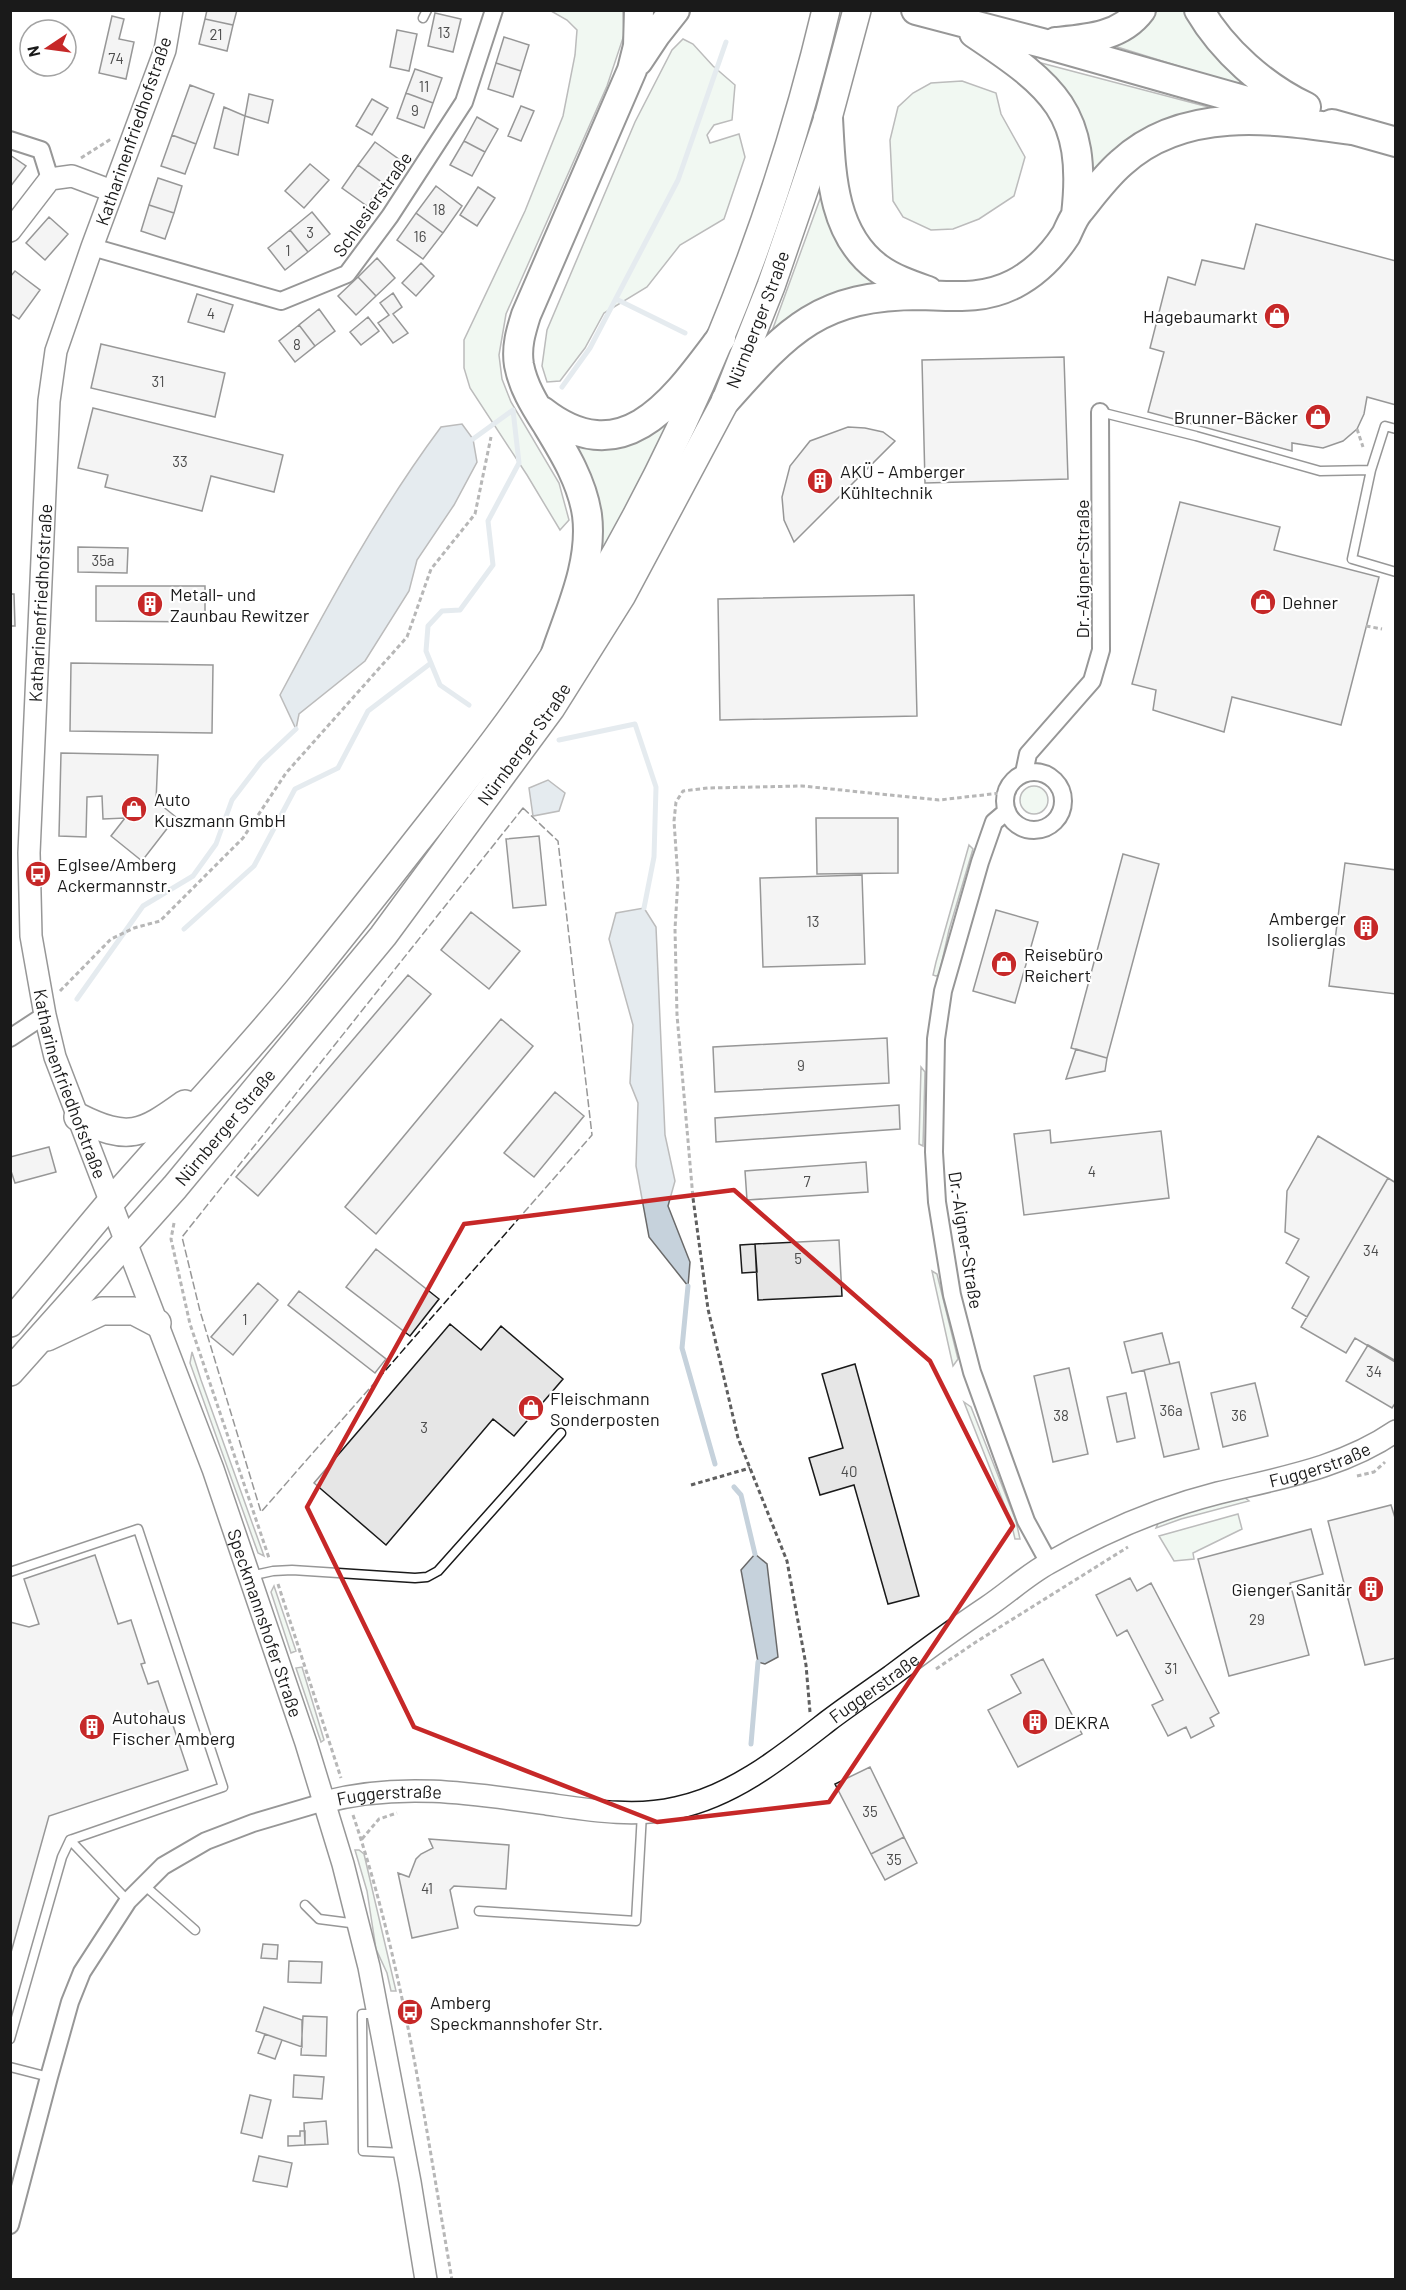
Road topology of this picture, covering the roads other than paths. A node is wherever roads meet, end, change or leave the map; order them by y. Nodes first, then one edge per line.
1 (172, 10) edge
2 (494, 10) edge
3 (639, 10) edge
4 (675, 10) edge
5 (826, 10) edge
6 (857, 10) edge
7 (1141, 10) edge
8 (1199, 10) edge
9 (921, 12) edge
10 (956, 20) junction
11 (1042, 43) junction
12 (632, 70) junction
13 (828, 118) junction
14 (1351, 130) junction
15 (10, 140) edge
16 (1395, 142) edge
17 (50, 179) junction
18 (112, 190) junction
19 (1076, 214) junction
20 (10, 231) edge
21 (92, 247) junction
22 (939, 296) junction
23 (721, 338) junction
24 (726, 400) junction
25 (535, 406) junction
26 (1100, 412) joint
27 (1395, 429) edge
28 (1371, 470) junction
29 (1395, 572) edge
30 (556, 653) junction
31 (1024, 773) junction
32 (1007, 812) junction
33 (45, 1015) junction
34 (10, 1038) edge
35 (234, 1063) junction
36 (78, 1117) junction
37 (111, 1203) junction
38 (126, 1242) junction
39 (10, 1323) edge
40 (157, 1323) junction
41 (36, 1343) junction
42 (10, 1372) edge
43 (1395, 1431) edge
44 (561, 1433) dead end
45 (1049, 1563) junction
46 (10, 1572) edge
47 (250, 1576) junction
48 (324, 1802) junction
49 (642, 1812) junction
50 (70, 1840) junction
51 (143, 1884) junction
52 (128, 1901) junction
53 (305, 1905) dead end
54 (479, 1911) dead end
55 (359, 1924) junction
56 (195, 1930) dead end
57 (378, 2014) junction
58 (10, 2039) edge
59 (10, 2067) edge
60 (49, 2077) junction
61 (405, 2153) junction
62 (10, 2225) edge
63 (426, 2280) edge

1 - 18 street, Katharinenfriedhofstraße
2 - 21 street, Schlesierstraße
3 - 12 highway
4 - 12 highway
5 - 23 main road, Nürnberger Straße
6 - 13 main road, Nürnberger Straße
7 - 11 highway
8 - 14 highway
9 - 10 highway
10 - 11 highway
10 - 19 highway
11 - 14 highway
12 - 25 highway
13 - 22 highway
13 - 24 main road, Nürnberger Straße
14 - 16 highway
14 - 19 highway
15 - 17 street
17 - 18 street
17 - 20 street
18 - 21 street, Katharinenfriedhofstraße
19 - 22 highway
21 - 33 street, Katharinenfriedhofstraße
22 - 24 highway
23 - 25 highway
23 - 30 main road, Nürnberger Straße
24 - 38 main road, Nürnberger Straße
25 - 30 highway
26 - 28 lane
26 - 31 street, Dr.-Aigner-Straße
27 - 28 lane
28 - 29 lane
30 - 35 main road, Nürnberger Straße
31 - 32 street, Dr.-Aigner-Straße
31 - 32 street
32 - 45 street, Dr.-Aigner-Straße
33 - 34 street
33 - 36 street, Katharinenfriedhofstraße
35 - 36 main road
35 - 37 main road, Nürnberger Straße
36 - 37 street, Katharinenfriedhofstraße
37 - 38 street, Katharinenfriedhofstraße
37 - 39 main road, Nürnberger Straße
38 - 40 street, Speckmannshofer Straße
38 - 41 main road, Nürnberger Straße
40 - 41 main road
40 - 47 street, Speckmannshofer Straße
41 - 42 main road, Nürnberger Straße
43 - 45 street, Fuggerstraße
44 - 47 lane
45 - 49 street, Fuggerstraße
46 - 50 lane
47 - 48 street, Speckmannshofer Straße
48 - 49 street, Fuggerstraße
48 - 51 street
48 - 55 street, Speckmannshofer Straße
49 - 54 lane
50 - 52 lane
50 - 58 lane
51 - 52 street
51 - 56 lane
52 - 60 street
53 - 55 lane
55 - 57 street, Speckmannshofer Straße
57 - 61 street, Speckmannshofer Straße
57 - 61 lane
59 - 60 lane
60 - 62 street
61 - 63 street, Speckmannshofer Straße

